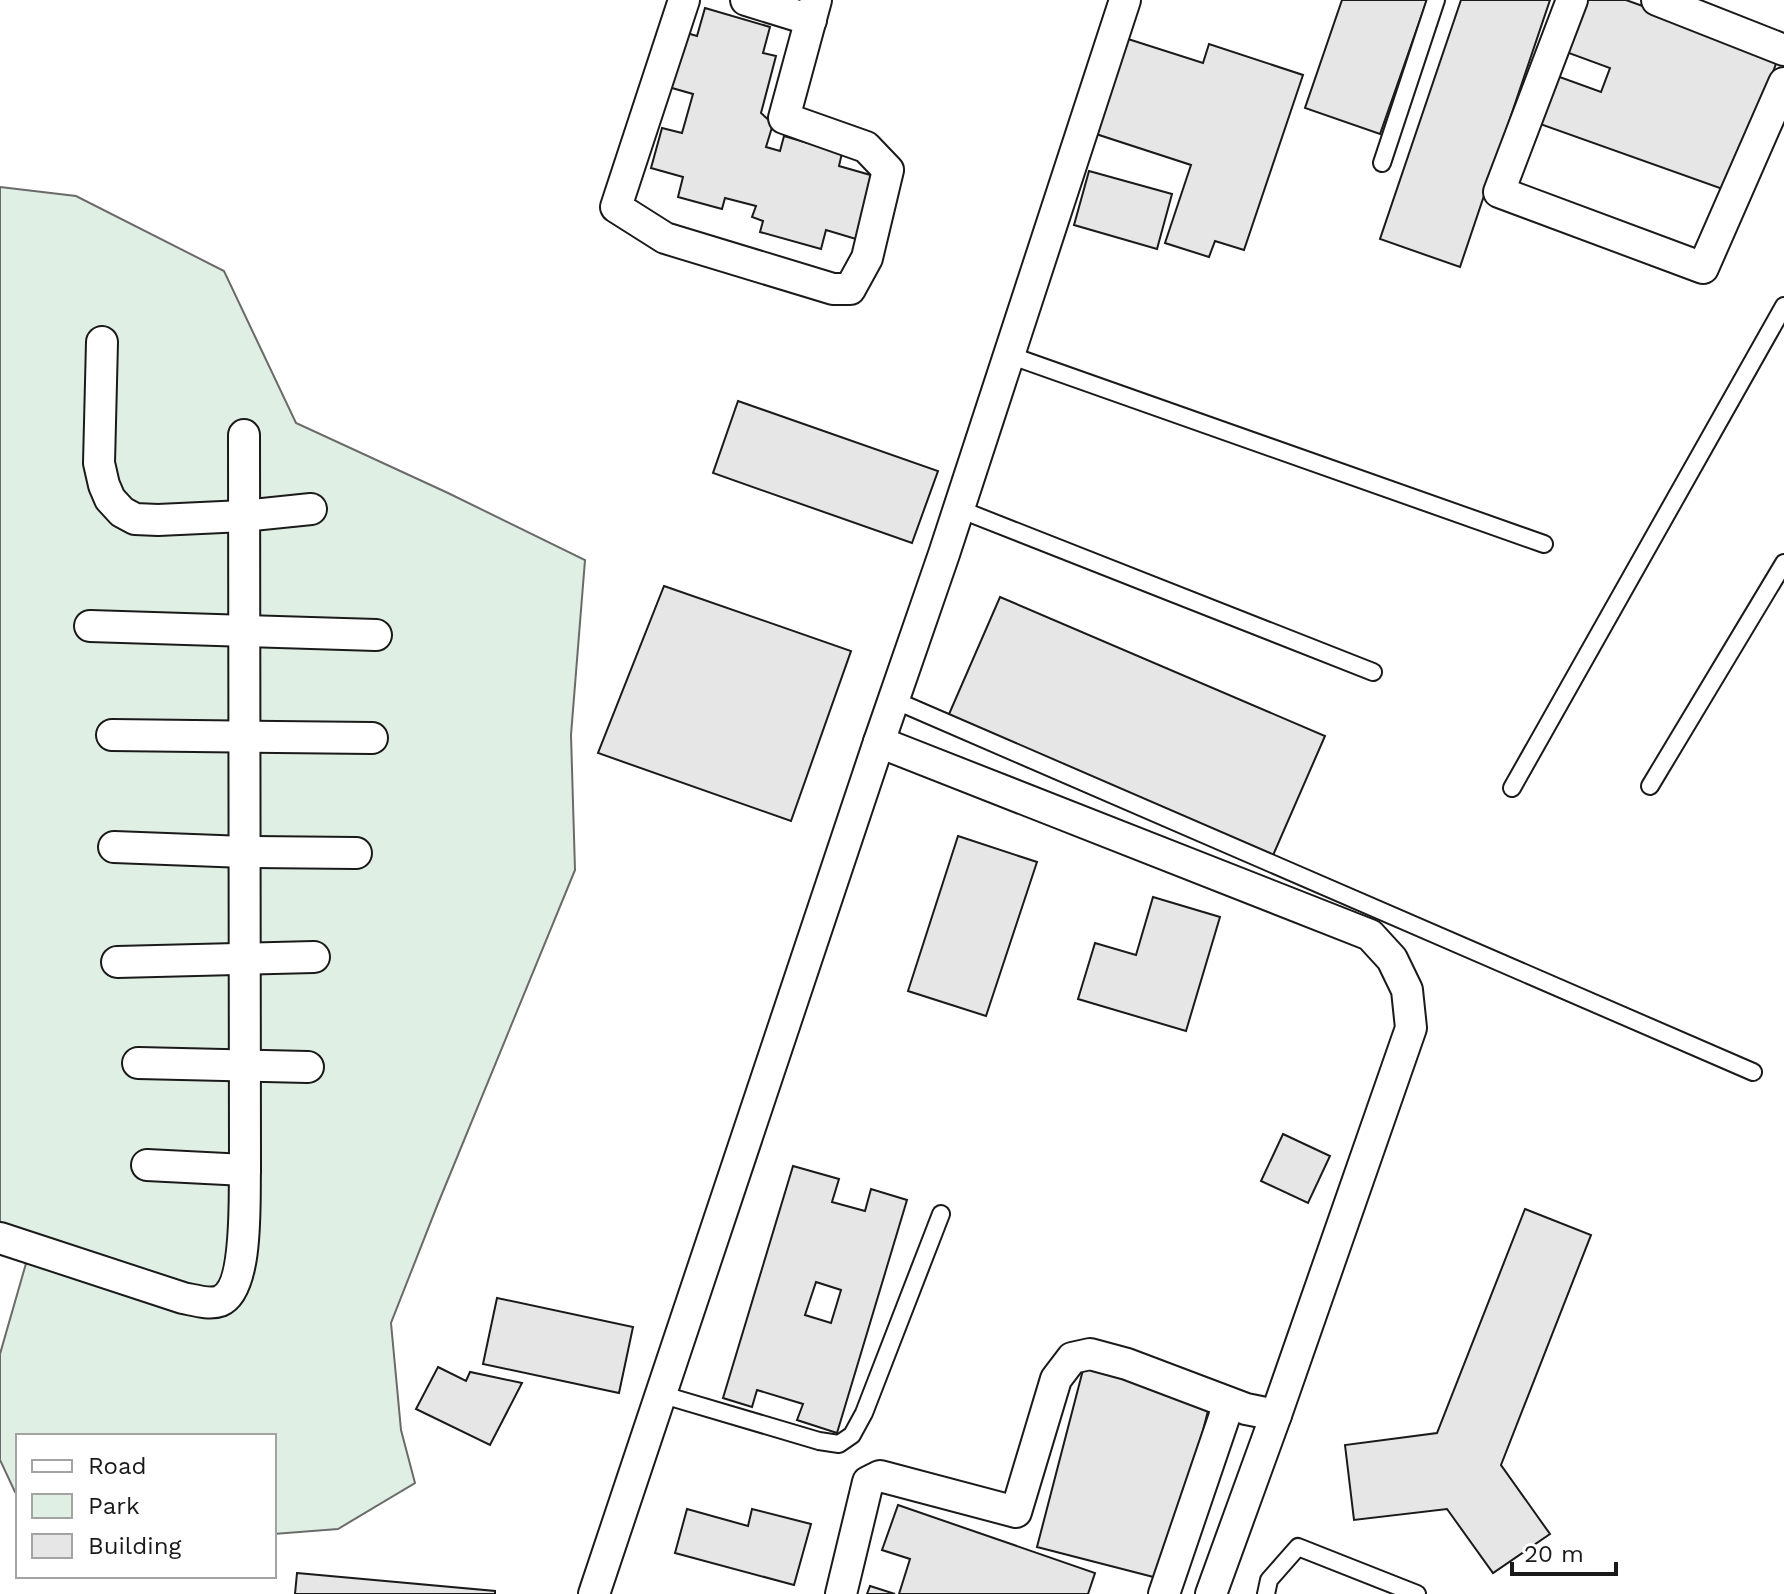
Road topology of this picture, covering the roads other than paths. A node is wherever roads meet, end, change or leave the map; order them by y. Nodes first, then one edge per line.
1 (684, 0) edge
2 (746, 0) edge
3 (1125, 0) edge
4 (1436, 0) edge
5 (1572, 0) edge
6 (1657, 0) edge
7 (814, 10) edge
8 (1784, 50) edge
9 (1784, 83) edge
10 (1382, 163) dead end
11 (1784, 306) edge
12 (102, 342) dead end
13 (1009, 355) junction
14 (244, 435) dead end
15 (311, 509) dead end
16 (959, 509) junction
17 (244, 516) junction
18 (1544, 544) dead end
19 (1784, 563) edge
20 (90, 626) dead end
21 (244, 630) junction
22 (376, 635) dead end
23 (1373, 672) dead end
24 (894, 700) junction
25 (112, 735) dead end
26 (244, 737) junction
27 (372, 738) dead end
28 (879, 742) junction
29 (1650, 786) dead end
30 (1512, 788) dead end
31 (114, 847) dead end
32 (245, 852) junction
33 (356, 853) dead end
34 (314, 957) dead end
35 (244, 959) junction
36 (117, 962) dead end
37 (138, 1063) dead end
38 (244, 1067) junction
39 (308, 1067) dead end
40 (1753, 1072) dead end
41 (147, 1165) dead end
42 (245, 1170) junction
43 (941, 1214) dead end
44 (0, 1238) edge
45 (660, 1394) junction
46 (1229, 1403) junction
47 (1276, 1415) junction
48 (594, 1594) edge
49 (841, 1594) edge
50 (1164, 1594) edge
51 (1211, 1594) edge
52 (1266, 1594) edge
53 (1417, 1594) edge

1 - 7 street
2 - 7 street
3 - 13 street
4 - 10 lane
5 - 9 street
6 - 8 street
11 - 30 lane
12 - 17 street
13 - 16 street
13 - 18 lane
14 - 17 street
15 - 17 street
16 - 23 lane
16 - 24 street
17 - 21 street
19 - 29 lane
20 - 21 street
21 - 22 street
21 - 26 street
24 - 28 street
24 - 40 lane
25 - 26 street
26 - 27 street
26 - 32 street
28 - 45 street
28 - 47 street
31 - 32 street
32 - 33 street
32 - 35 street
34 - 35 street
35 - 36 street
35 - 38 street
37 - 38 street
38 - 39 street
38 - 42 street
41 - 42 street
42 - 44 street
43 - 45 lane
45 - 48 street
46 - 47 street
46 - 49 street
46 - 50 street
47 - 51 street
52 - 53 lane

